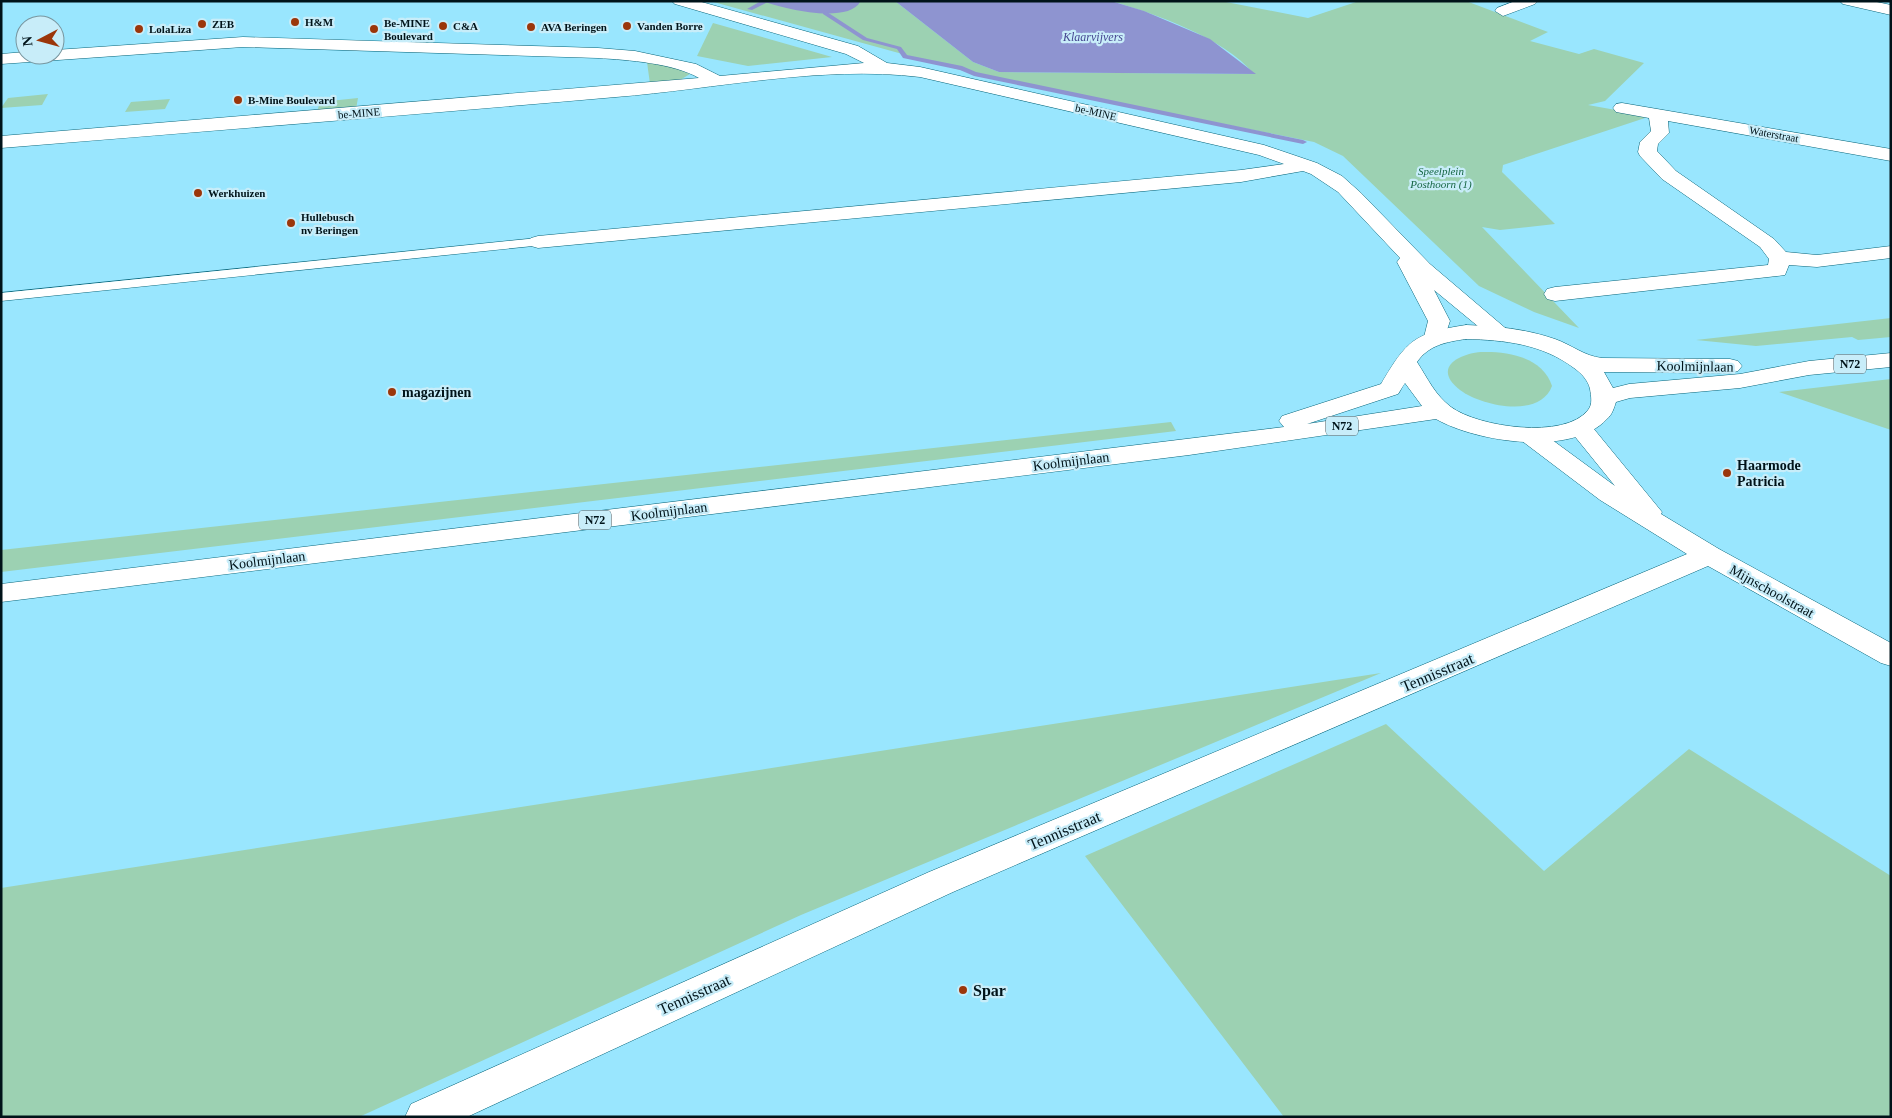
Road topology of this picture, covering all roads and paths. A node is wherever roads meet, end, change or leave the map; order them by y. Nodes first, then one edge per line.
1 (680, 1) edge
2 (1530, 1) edge
3 (1848, 1) edge
4 (1891, 10) edge
5 (1503, 11) dead end
6 (65, 54) edge
7 (15, 58) edge
8 (1, 59) edge
9 (886, 68) junction
10 (717, 81) junction
11 (1622, 108) dead end
12 (1658, 114) junction
13 (1, 142) edge
14 (1891, 155) edge
15 (1304, 164) junction
16 (538, 242) joint
17 (1401, 247) junction
18 (1891, 252) edge
19 (1780, 258) junction
20 (1555, 294) dead end
21 (1, 297) edge
22 (1499, 332) junction
23 (1435, 337) junction
24 (1891, 360) edge
25 (1581, 362) junction
26 (1407, 364) junction
27 (1809, 368) junction
28 (1604, 398) junction
29 (1438, 411) junction
30 (1580, 428) junction
31 (1531, 436) junction
32 (1247, 438) junction
33 (1656, 522) junction
34 (1709, 556) junction
35 (1, 593) edge
36 (1891, 656) edge
37 (425, 1117) edge

1 - 9 street, be-MINE
2 - 5 street
3 - 4 street
6 - 10 street
7 - 8 street
9 - 10 street, be-MINE
9 - 15 street, be-MINE
10 - 13 street, be-MINE
11 - 12 street, Waterstraat
12 - 14 street, Waterstraat
12 - 19 street
15 - 16 street
15 - 17 street, Koolmijnlaan
16 - 21 lane
17 - 22 street, Koolmijnlaan
17 - 23 street, Koolmijnlaan
18 - 19 street
19 - 20 street
22 - 23 street, Koolmijnlaan / N72
22 - 25 street, Koolmijnlaan / N72
23 - 26 street, Koolmijnlaan / N72
24 - 27 street, Koolmijnlaan / N72
25 - 27 street, Koolmijnlaan / N72
25 - 28 street, Koolmijnlaan / N72
26 - 29 street
26 - 32 street, Koolmijnlaan / N72
27 - 28 street, Koolmijnlaan / N72
28 - 30 street
29 - 31 street
29 - 32 street, Koolmijnlaan / N72
30 - 31 street
30 - 33 street, Mijnschoolstraat
31 - 33 street, Mijnschoolstraat
32 - 35 street, Koolmijnlaan / N72
33 - 34 street, Mijnschoolstraat
34 - 36 street, Mijnschoolstraat
34 - 37 street, Tennisstraat

